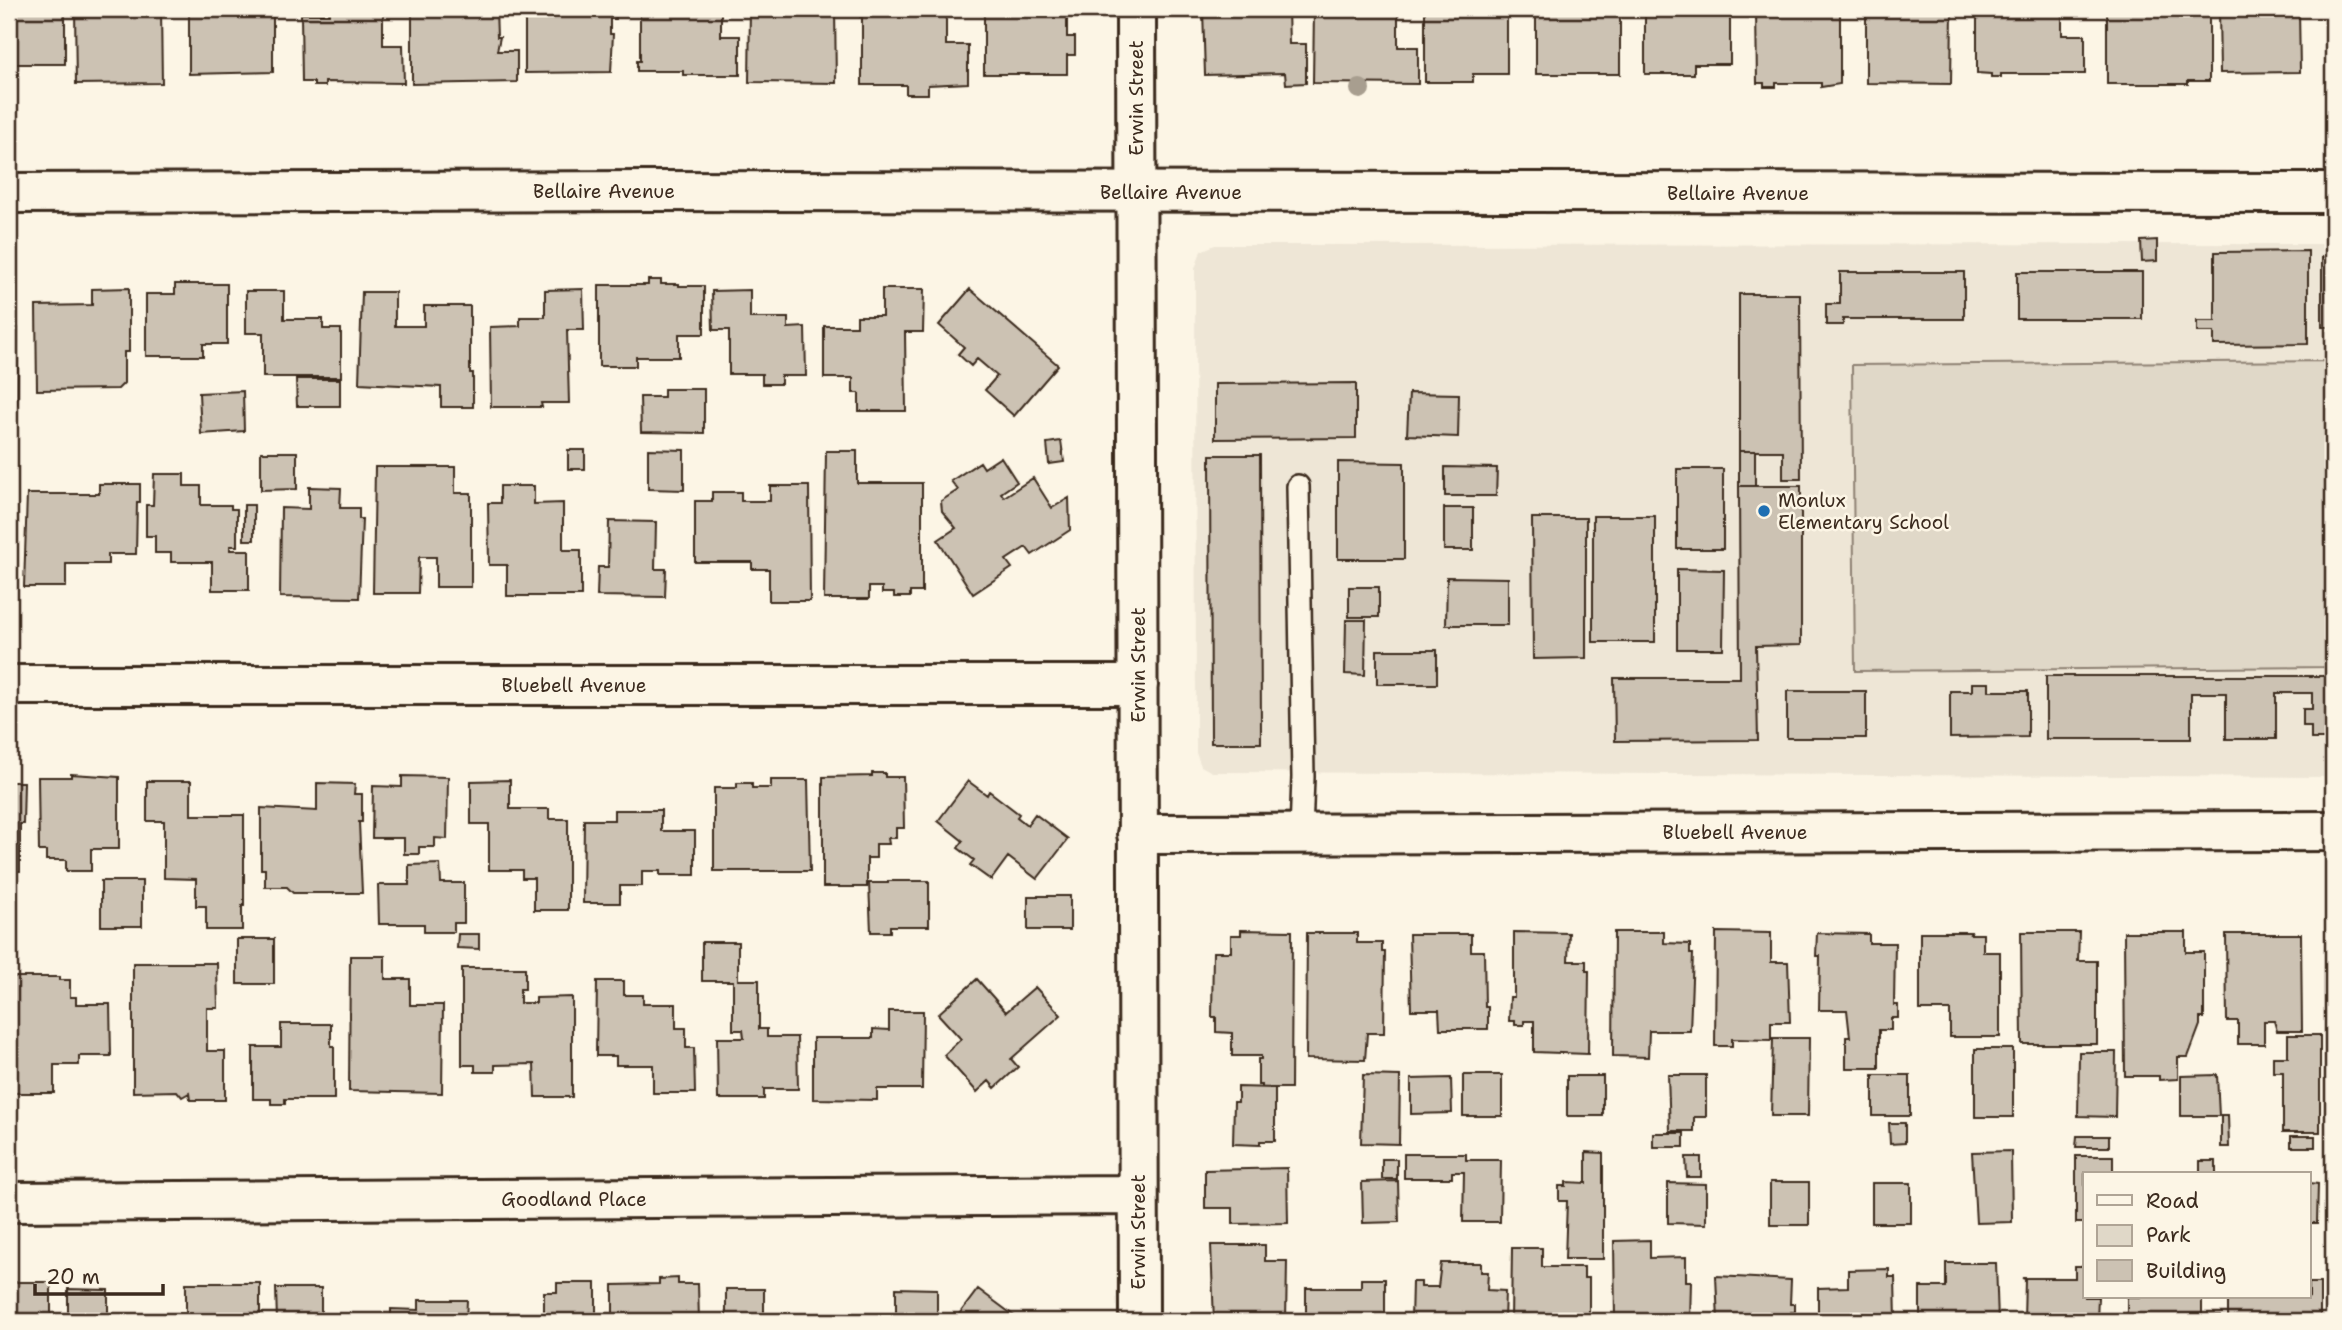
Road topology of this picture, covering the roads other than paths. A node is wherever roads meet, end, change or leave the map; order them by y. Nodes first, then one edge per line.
1 (1136, 9) edge
2 (1136, 192) junction
3 (9, 193) edge
4 (2333, 193) edge
5 (1298, 486) dead end
6 (9, 685) edge
7 (1138, 685) junction
8 (2333, 831) edge
9 (1301, 833) junction
10 (1137, 834) junction
11 (1138, 1195) junction
12 (9, 1202) edge
13 (1139, 1321) edge

1 - 2 street, Erwin Street
2 - 3 street, Bellaire Avenue
2 - 4 street, Bellaire Avenue
2 - 7 street, Erwin Street
5 - 9 lane
6 - 7 street, Bluebell Avenue
7 - 10 street, Erwin Street
8 - 9 street, Bluebell Avenue
9 - 10 street, Bluebell Avenue
10 - 11 street, Erwin Street
11 - 12 street, Goodland Place
11 - 13 street, Erwin Street

